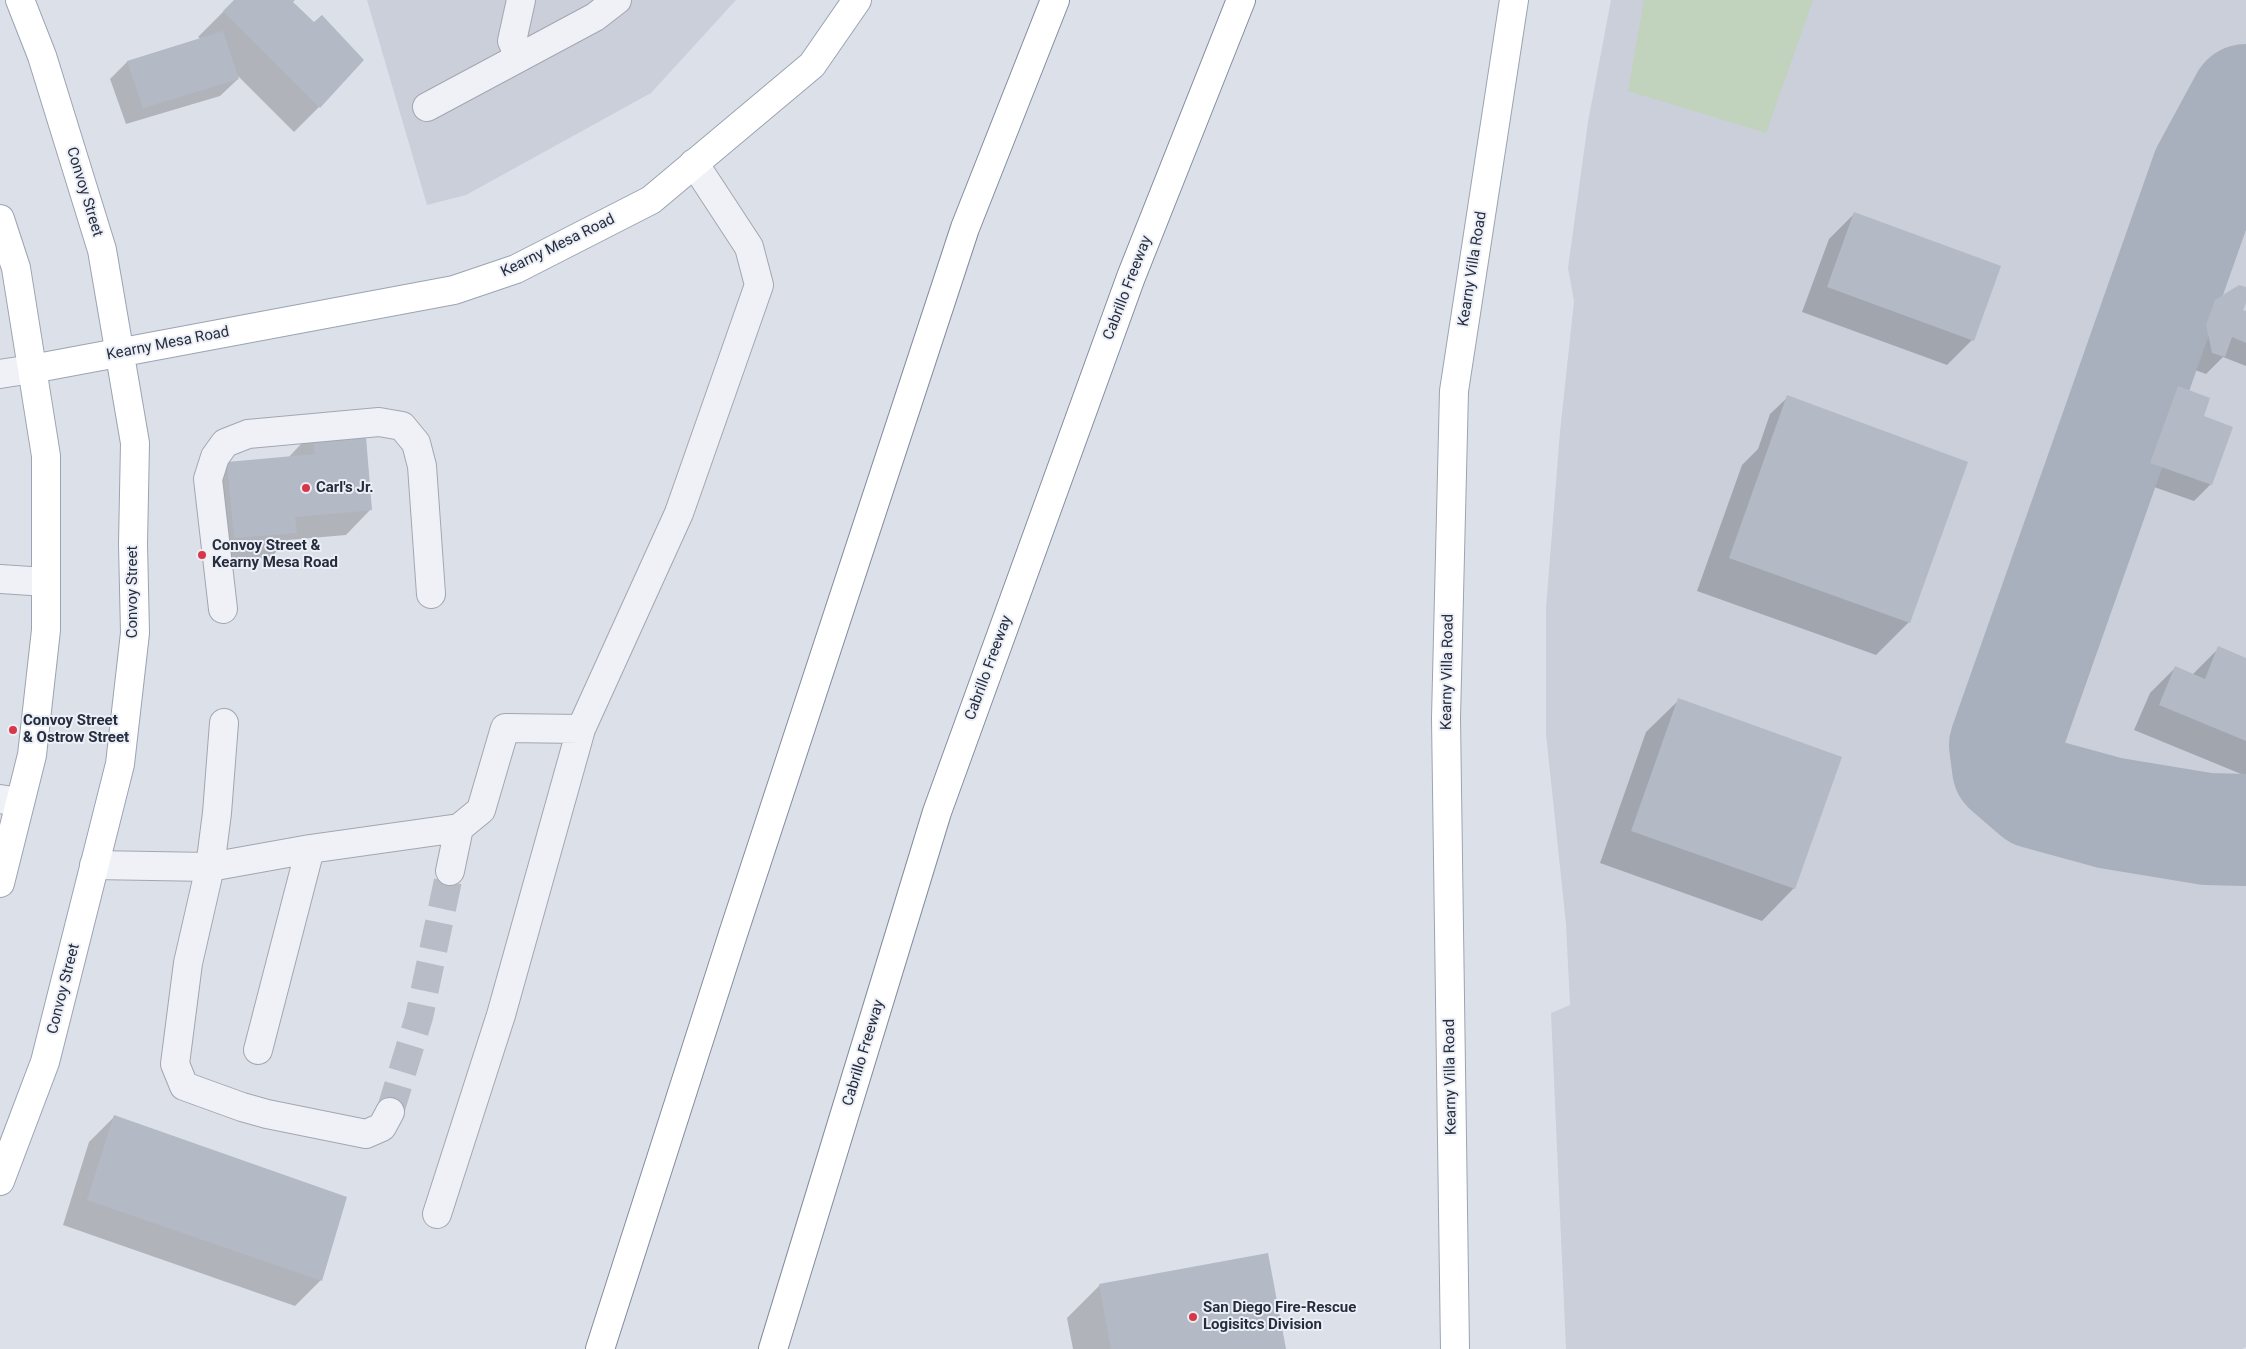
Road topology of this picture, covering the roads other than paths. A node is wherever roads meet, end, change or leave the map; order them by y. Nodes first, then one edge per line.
1 (20, 0) edge
2 (522, 0) edge
3 (617, 0) edge
4 (858, 0) edge
5 (1055, 0) edge
6 (1242, 0) edge
7 (1514, 0) edge
8 (519, 57) junction
9 (428, 107) dead end
10 (694, 163) junction
11 (0, 219) edge
12 (120, 353) junction
13 (32, 369) junction
14 (0, 374) edge
15 (0, 579) edge
16 (46, 582) junction
17 (431, 594) dead end
18 (223, 609) dead end
19 (224, 723) dead end
20 (581, 729) junction
21 (10, 800) edge
22 (459, 828) junction
23 (310, 849) junction
24 (94, 866) junction
25 (210, 867) junction
26 (450, 871) tunnel mouth
27 (0, 883) edge
28 (258, 1050) dead end
29 (390, 1112) tunnel mouth
30 (0, 1181) edge
31 (438, 1214) dead end
32 (600, 1349) edge
33 (773, 1349) edge
34 (1455, 1349) edge

1 - 12 main road, Convoy Street
2 - 8 street
3 - 8 street
4 - 10 main road, Kearny Mesa Road
5 - 32 main road
6 - 33 main road, Cabrillo Freeway
7 - 34 main road, Kearny Villa Road
8 - 9 street
10 - 12 main road, Kearny Mesa Road
10 - 20 street
11 - 13 main road
12 - 13 main road, Kearny Mesa Road
12 - 24 main road, Convoy Street
13 - 14 street
13 - 16 main road
15 - 16 street
16 - 21 main road
17 - 18 street
19 - 25 street
20 - 22 street
20 - 31 street
21 - 27 main road
22 - 23 street
22 - 26 street
23 - 25 street
23 - 28 street
24 - 25 street
24 - 30 main road, Convoy Street
25 - 29 street

